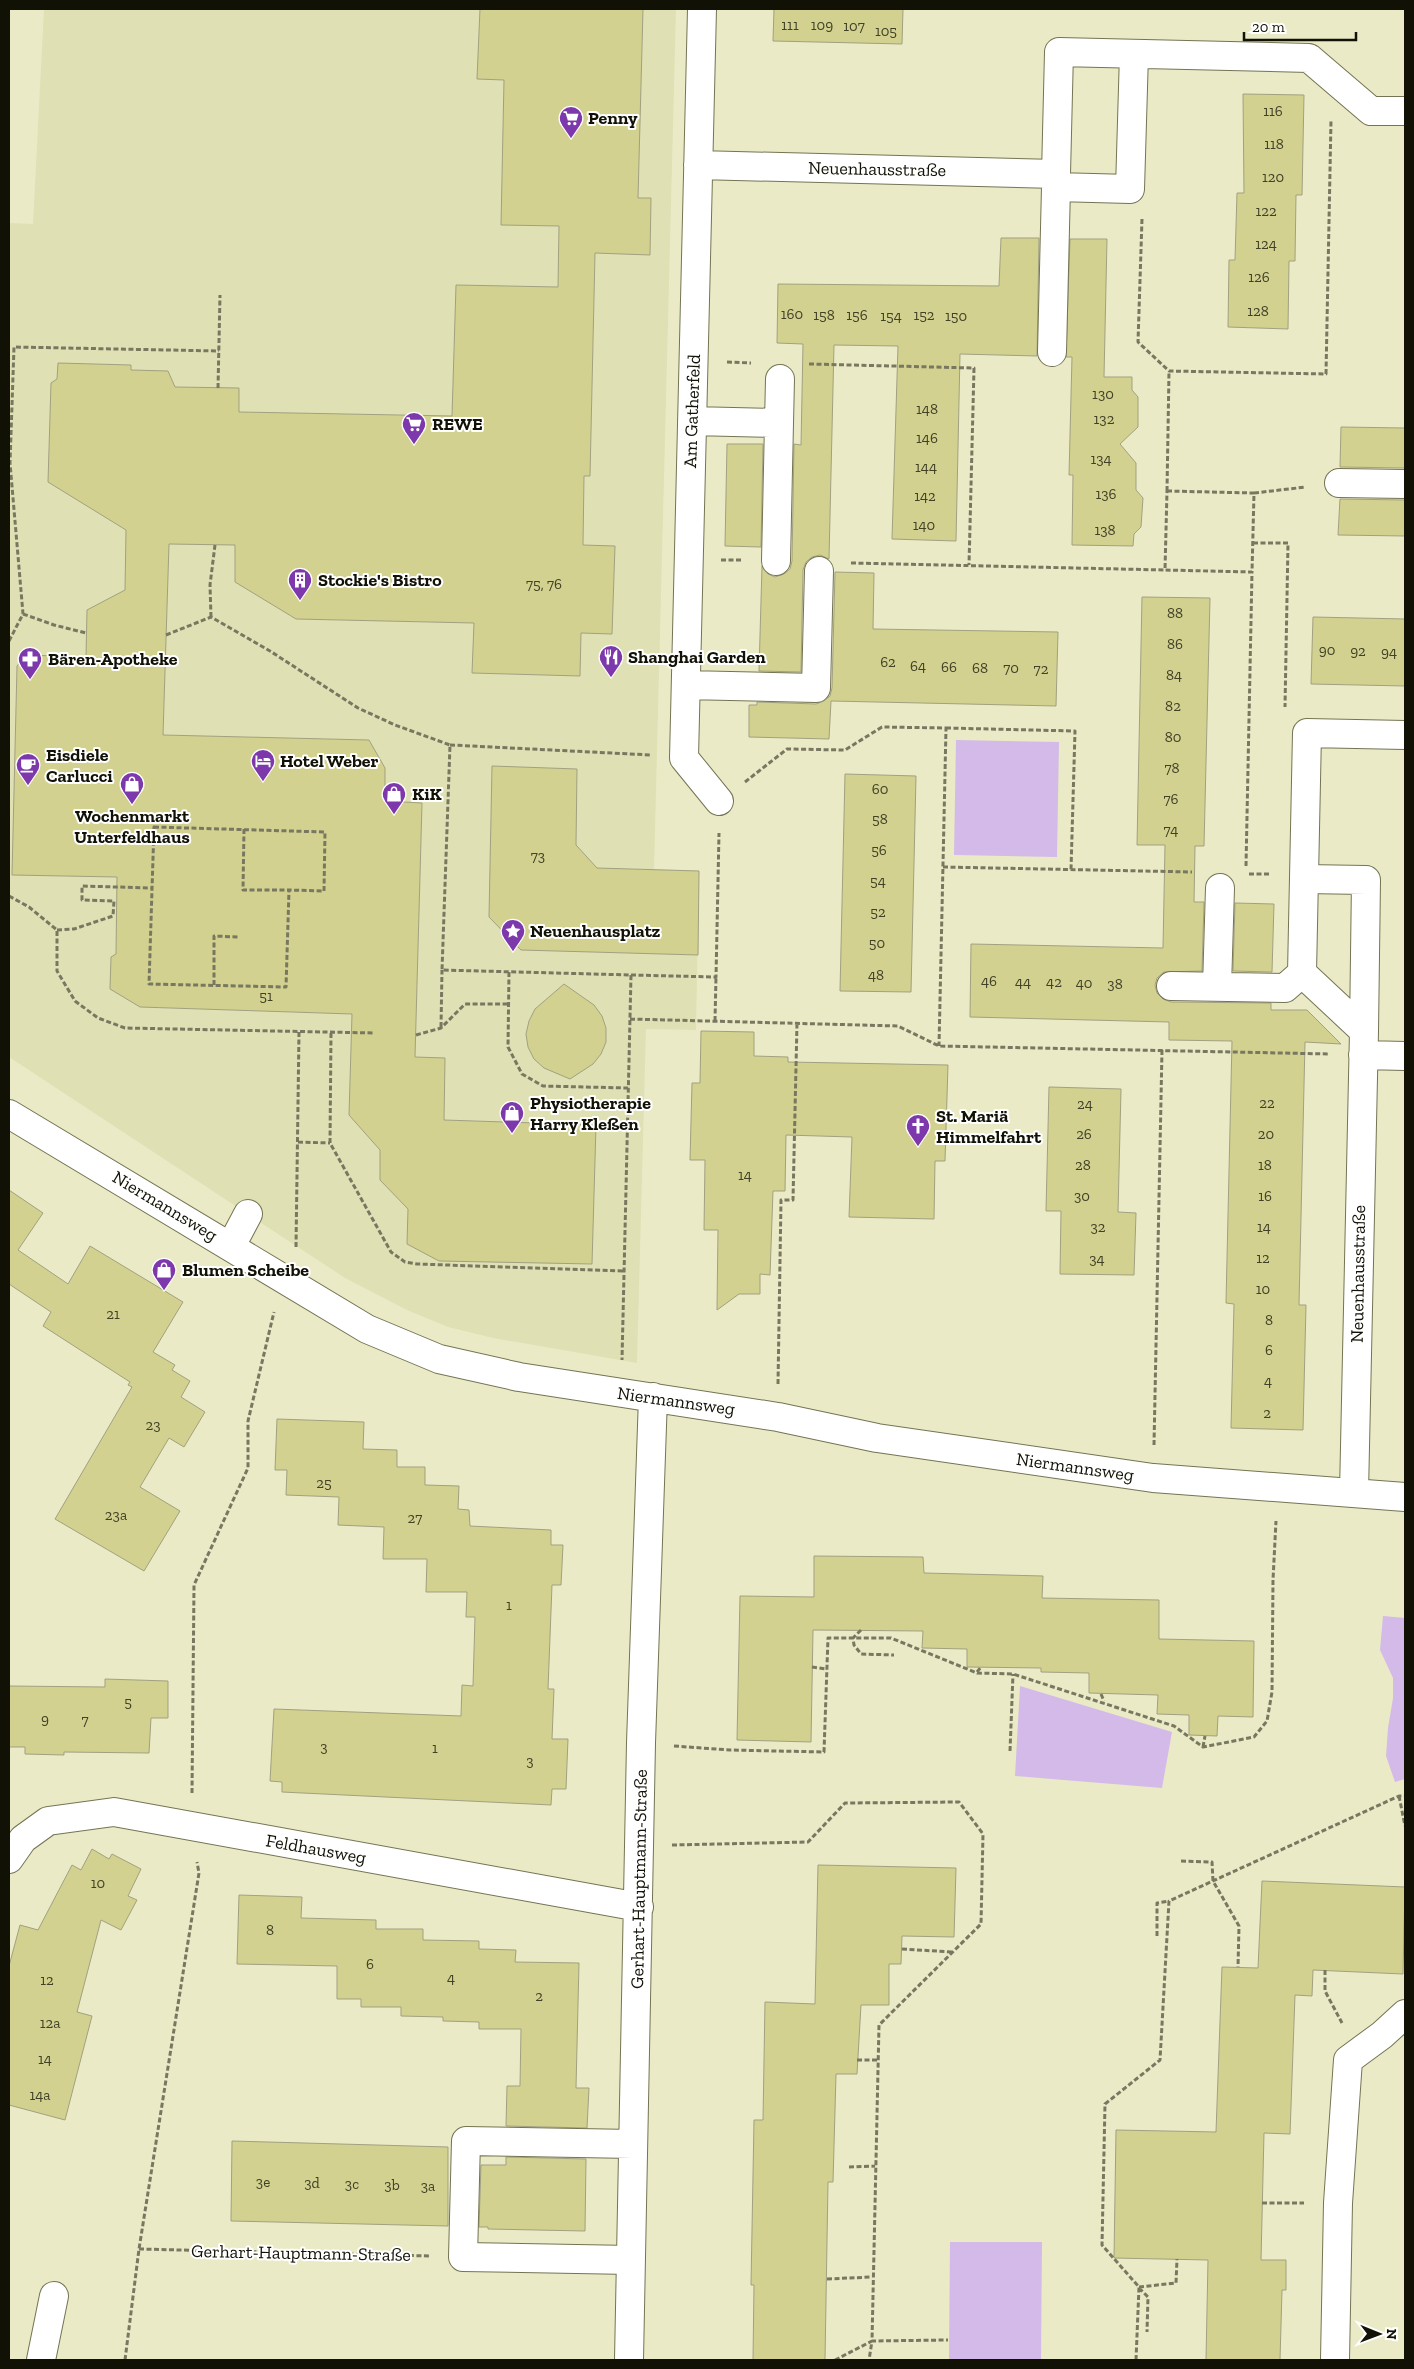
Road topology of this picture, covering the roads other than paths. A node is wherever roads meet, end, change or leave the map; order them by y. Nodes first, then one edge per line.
1 (702, 9) edge
2 (1134, 54) junction
3 (1405, 112) edge
4 (698, 165) junction
5 (1056, 180) junction
6 (1052, 352) dead end
7 (790, 372) road end
8 (692, 421) junction
9 (779, 423) junction
10 (1339, 483) road end
11 (1405, 484) edge
12 (776, 561) road end
13 (819, 571) dead end
14 (686, 685) junction
15 (1405, 735) edge
16 (719, 801) road end
17 (1304, 877) junction
18 (1220, 888) dead end
19 (1302, 973) junction
20 (1171, 986) dead end
21 (1217, 987) junction
22 (1363, 1043) junction
23 (1405, 1056) edge
24 (9, 1114) edge
25 (248, 1214) dead end
26 (231, 1246) junction
27 (653, 1397) junction
28 (1354, 1493) junction
29 (1405, 1497) edge
30 (9, 1859) edge
31 (638, 1907) junction
32 (1405, 2014) edge
33 (633, 2144) junction
34 (631, 2260) junction
35 (54, 2296) dead end
36 (41, 2360) edge
37 (629, 2360) edge
38 (1335, 2360) edge

1 - 4 street, Am Gatherfeld
2 - 3 street
2 - 5 street
2 - 5 street, Neuenhausstraße
4 - 5 street, Neuenhausstraße
4 - 8 street, Am Gatherfeld
5 - 6 street
7 - 9 street
8 - 9 street
8 - 14 street, Am Gatherfeld
9 - 12 street
10 - 11 street
13 - 14 street
14 - 16 street, Am Gatherfeld
15 - 17 street
17 - 19 street
17 - 22 street, Neuenhausstraße
18 - 21 street
19 - 21 street
19 - 22 street
20 - 21 street
22 - 23 street
22 - 28 street, Neuenhausstraße
24 - 26 street, Niermannsweg
25 - 26 street
26 - 27 street, Niermannsweg
27 - 28 street, Niermannsweg
27 - 31 street, Gerhart-Hauptmann-Straße
28 - 29 street, Niermannsweg
30 - 31 street, Feldhausweg
31 - 33 street, Gerhart-Hauptmann-Straße
32 - 38 street
33 - 34 street, Gerhart-Hauptmann-Straße
33 - 34 street
34 - 37 street, Gerhart-Hauptmann-Straße
35 - 36 street

